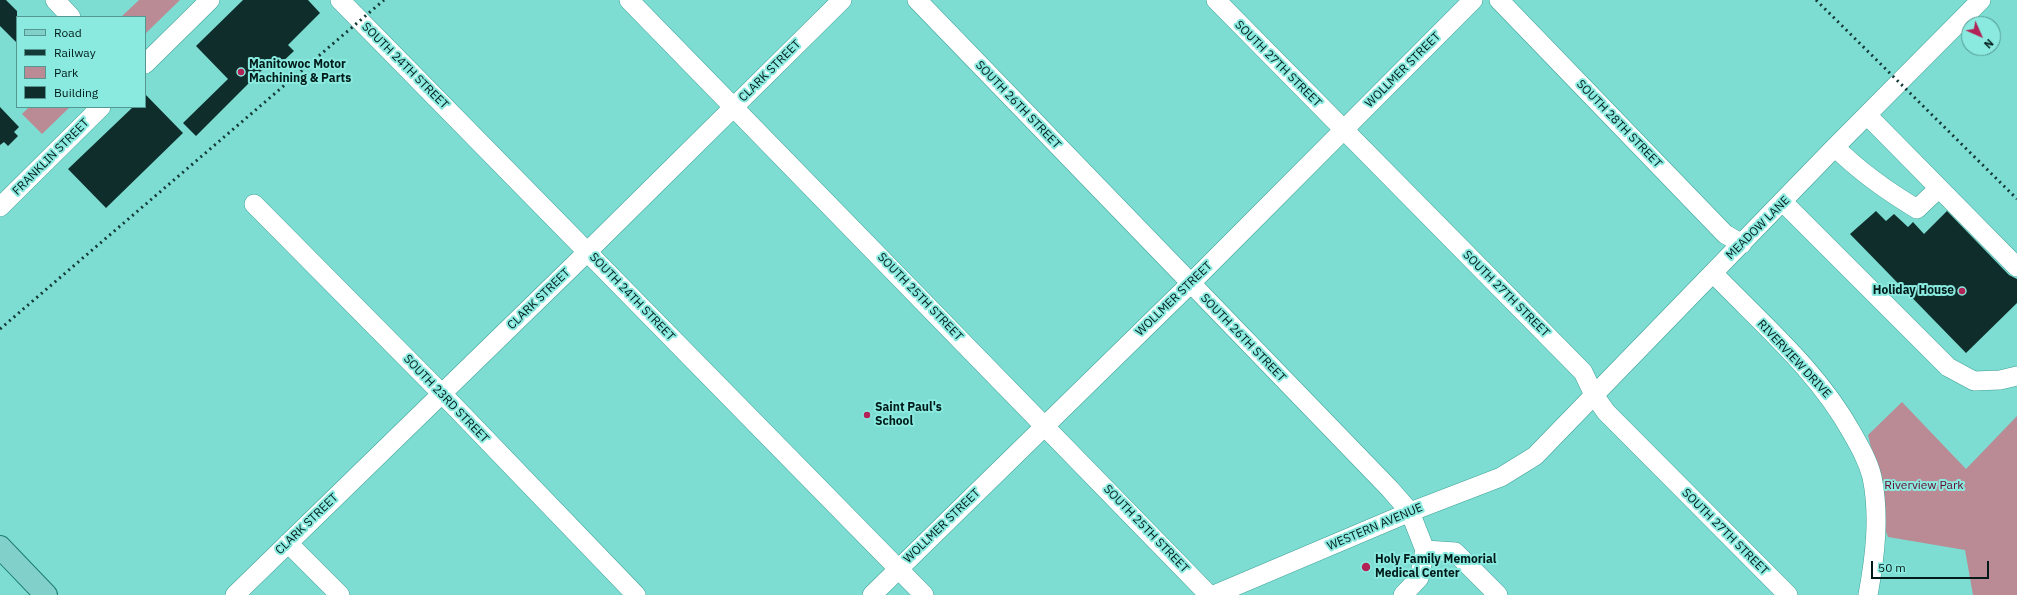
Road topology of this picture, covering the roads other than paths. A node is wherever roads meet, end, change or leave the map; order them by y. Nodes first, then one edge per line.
1 (55, 0) edge
2 (210, 0) edge
3 (340, 0) edge
4 (629, 0) edge
5 (842, 0) edge
6 (917, 0) edge
7 (1216, 0) edge
8 (1473, 0) edge
9 (1499, 0) edge
10 (1981, 0) edge
11 (70, 16) edge
12 (146, 63) edge
13 (735, 107) junction
14 (100, 108) edge
15 (1867, 115) junction
16 (1344, 130) junction
17 (1835, 148) junction
18 (1939, 188) junction
19 (1783, 202) junction
20 (254, 204) dead end
21 (0, 206) edge
22 (1742, 244) junction
23 (588, 252) junction
24 (2017, 267) edge
25 (1713, 274) junction
26 (1190, 284) junction
27 (2017, 376) edge
28 (441, 393) junction
29 (1594, 395) junction
30 (1045, 425) junction
31 (1535, 456) joint
32 (1410, 512) junction
33 (288, 543) junction
34 (0, 547) edge
35 (1425, 550) junction
36 (899, 569) junction
37 (46, 595) edge
38 (235, 595) edge
39 (340, 595) edge
40 (636, 595) edge
41 (872, 595) edge
42 (924, 595) edge
43 (1210, 595) edge
44 (1214, 595) edge
45 (1403, 595) edge
46 (1498, 595) edge
47 (1788, 595) edge
48 (1868, 595) edge

1 - 11 street
2 - 12 street
3 - 23 street, SOUTH 24TH STREET
4 - 13 street, SOUTH 25TH STREET
5 - 13 street, CLARK STREET
6 - 26 street, SOUTH 26TH STREET
7 - 16 street, SOUTH 27TH STREET
8 - 16 street, WOLLMER STREET
9 - 22 street, SOUTH 28TH STREET
10 - 15 street, MEADOW LANE
13 - 23 street, CLARK STREET
13 - 30 street, SOUTH 25TH STREET
14 - 21 street, FRANKLIN STREET
15 - 17 street, MEADOW LANE
15 - 18 street
16 - 26 street, WOLLMER STREET
16 - 29 street, SOUTH 27TH STREET
17 - 18 street
17 - 19 street, MEADOW LANE
18 - 24 street
19 - 22 street, MEADOW LANE
19 - 27 street
20 - 28 street, SOUTH 23RD STREET
22 - 25 street, MEADOW LANE
23 - 28 street, CLARK STREET
23 - 36 street, SOUTH 24TH STREET
25 - 29 street, MEADOW LANE
25 - 48 street, RIVERVIEW DRIVE
26 - 30 street, WOLLMER STREET
26 - 32 street, SOUTH 26TH STREET
28 - 33 street, CLARK STREET
28 - 40 street, SOUTH 23RD STREET
29 - 31 street, MEADOW LANE
29 - 47 street, SOUTH 27TH STREET
30 - 36 street, WOLLMER STREET
30 - 43 street, SOUTH 25TH STREET
31 - 32 street, WESTERN AVENUE
32 - 35 street, SOUTH 26TH STREET
32 - 44 street, WESTERN AVENUE
33 - 38 street, CLARK STREET
33 - 39 street
34 - 37 main road
35 - 45 street
35 - 46 street
36 - 41 street, WOLLMER STREET
36 - 42 street, SOUTH 24TH STREET

